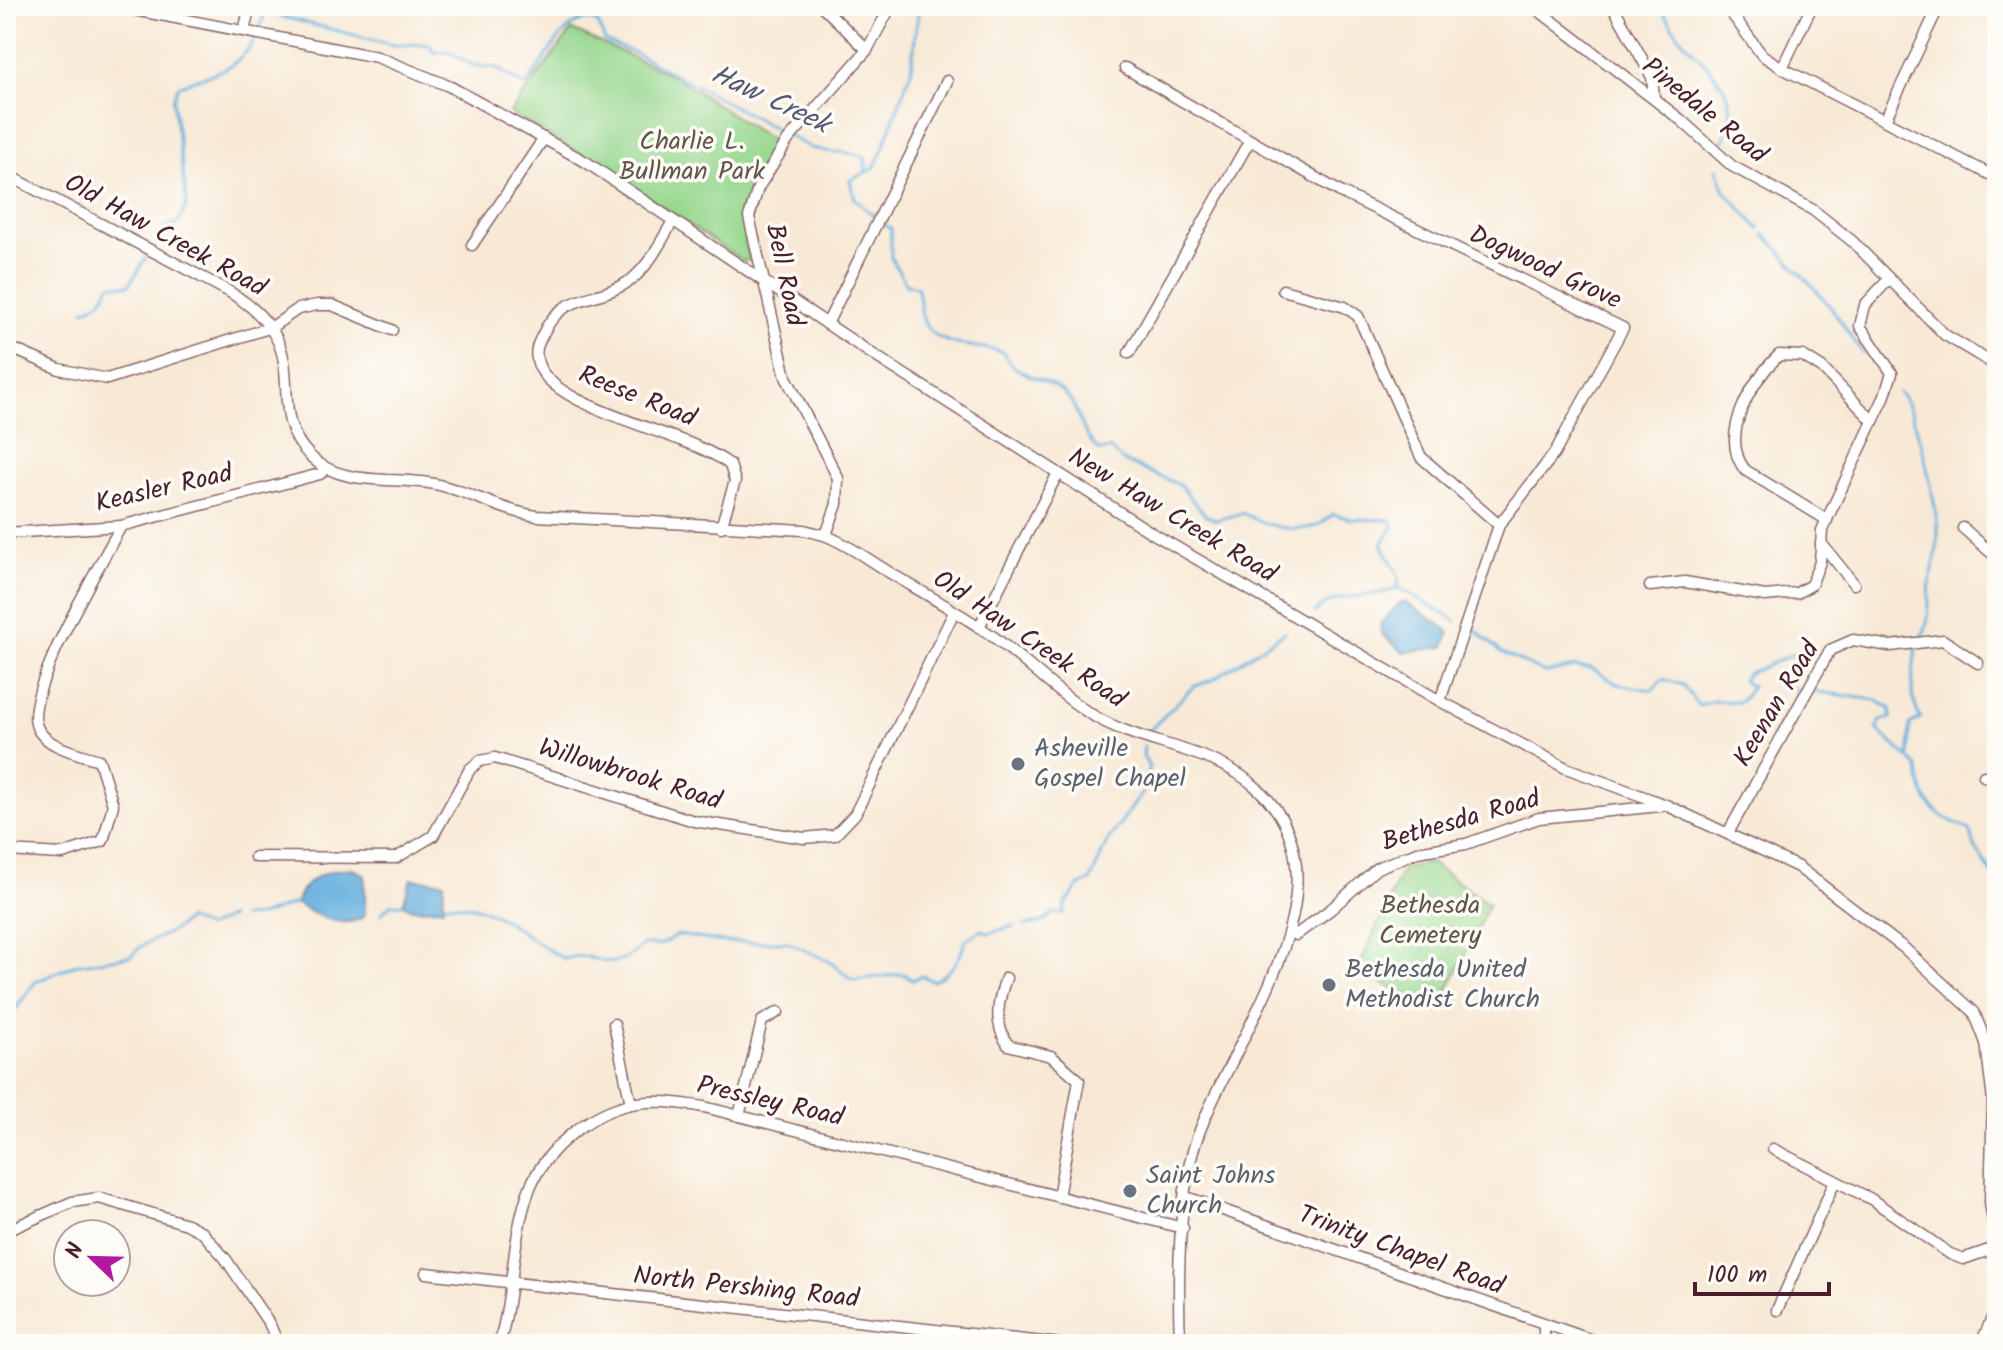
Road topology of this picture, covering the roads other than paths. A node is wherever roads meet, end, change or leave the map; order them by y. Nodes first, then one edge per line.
1 (114, 6) edge
2 (250, 6) edge
3 (822, 6) edge
4 (891, 6) edge
5 (1533, 6) edge
6 (1613, 6) edge
7 (1726, 6) edge
8 (1812, 6) edge
9 (1939, 6) edge
10 (244, 31) junction
11 (867, 50) junction
12 (1125, 68) dead end
13 (1782, 68) junction
14 (947, 81) dead end
15 (1654, 98) junction
16 (1885, 120) junction
17 (544, 138) junction
18 (1250, 140) junction
19 (6, 174) edge
20 (1997, 178) edge
21 (673, 221) junction
22 (472, 245) dead end
23 (1889, 279) junction
24 (763, 281) junction
25 (1283, 290) dead end
26 (827, 324) junction
27 (272, 327) junction
28 (392, 330) dead end
29 (11, 348) dead end
30 (1129, 353) dead end
31 (1997, 366) edge
32 (1873, 421) junction
33 (326, 469) junction
34 (1058, 473) junction
35 (1827, 520) junction
36 (1499, 525) junction
37 (121, 526) junction
38 (721, 527) junction
39 (1963, 528) dead end
40 (6, 533) edge
41 (826, 535) junction
42 (1821, 543) junction
43 (1997, 558) edge
44 (1854, 584) dead end
45 (1650, 586) dead end
46 (954, 612) junction
47 (979, 627) junction
48 (1978, 663) dead end
49 (1440, 701) junction
50 (1984, 776) dead end
51 (1997, 781) edge
52 (1666, 805) junction
53 (1728, 833) junction
54 (6, 851) edge
55 (255, 857) dead end
56 (1291, 932) junction
57 (1006, 978) dead end
58 (778, 1012) dead end
59 (614, 1024) dead end
60 (631, 1104) junction
61 (739, 1116) junction
62 (1773, 1149) dead end
63 (1835, 1181) junction
64 (1058, 1197) junction
65 (1186, 1197) junction
66 (1183, 1228) junction
67 (6, 1231) edge
68 (1997, 1247) edge
69 (1997, 1260) edge
70 (426, 1273) dead end
71 (512, 1284) junction
72 (1997, 1306) edge
73 (1777, 1310) dead end
74 (1544, 1325) junction
75 (969, 1339) edge
76 (278, 1344) edge
77 (499, 1344) edge
78 (1061, 1344) edge
79 (1180, 1344) edge
80 (1544, 1344) edge
81 (1603, 1344) edge
82 (1981, 1344) edge

1 - 10 street, New Haw Creek Road
2 - 10 street
3 - 11 street
4 - 11 street, Bell Road
5 - 15 street, Pinedale Road
6 - 15 street
7 - 13 street
8 - 13 street
9 - 16 street
10 - 17 street, New Haw Creek Road
11 - 24 street, Bell Road
12 - 18 street, Dogwood Grove
13 - 16 street
14 - 26 street
15 - 23 street, Pinedale Road
16 - 20 street
17 - 21 street, New Haw Creek Road
17 - 22 street
18 - 30 street
18 - 36 street, Dogwood Grove
19 - 27 street, Old Haw Creek Road
21 - 24 street, New Haw Creek Road
21 - 38 street, Reese Road
23 - 31 street, Pinedale Road
23 - 32 street
24 - 26 street, New Haw Creek Road
24 - 41 street, Bell Road
25 - 36 street
26 - 34 street, New Haw Creek Road
27 - 28 street
27 - 29 street
27 - 33 street, Old Haw Creek Road
32 - 35 street
32 - 35 street
33 - 37 street, Keasler Road
33 - 38 street, Old Haw Creek Road
34 - 47 street
34 - 49 street, New Haw Creek Road
35 - 42 street
36 - 49 street, Dogwood Grove
37 - 40 street, Keasler Road
37 - 54 street
38 - 41 street, Old Haw Creek Road
39 - 43 street
41 - 46 street, Old Haw Creek Road
42 - 44 street
42 - 45 street
46 - 47 street, Old Haw Creek Road
46 - 55 street, Willowbrook Road
47 - 56 street, Old Haw Creek Road
48 - 53 street, Keenan Road
49 - 52 street, New Haw Creek Road
50 - 51 street
52 - 53 street, New Haw Creek Road
52 - 56 street, Bethesda Road
53 - 68 street, New Haw Creek Road
56 - 65 street, Old Haw Creek Road
57 - 64 street
58 - 61 street
59 - 60 street
60 - 61 street, Pressley Road
60 - 71 street, Pressley Road
61 - 64 street, Pressley Road
62 - 63 street
63 - 69 street
63 - 73 street
64 - 66 street, Pressley Road
65 - 66 street, Old Haw Creek Road
65 - 74 street, Trinity Chapel Road
66 - 79 street, Old Haw Creek Road
67 - 76 street
70 - 71 street, North Pershing Road
71 - 75 street, North Pershing Road
71 - 77 street, Pressley Road
72 - 82 street
74 - 80 street
74 - 81 street, Trinity Chapel Road
75 - 78 street, North Pershing Road

